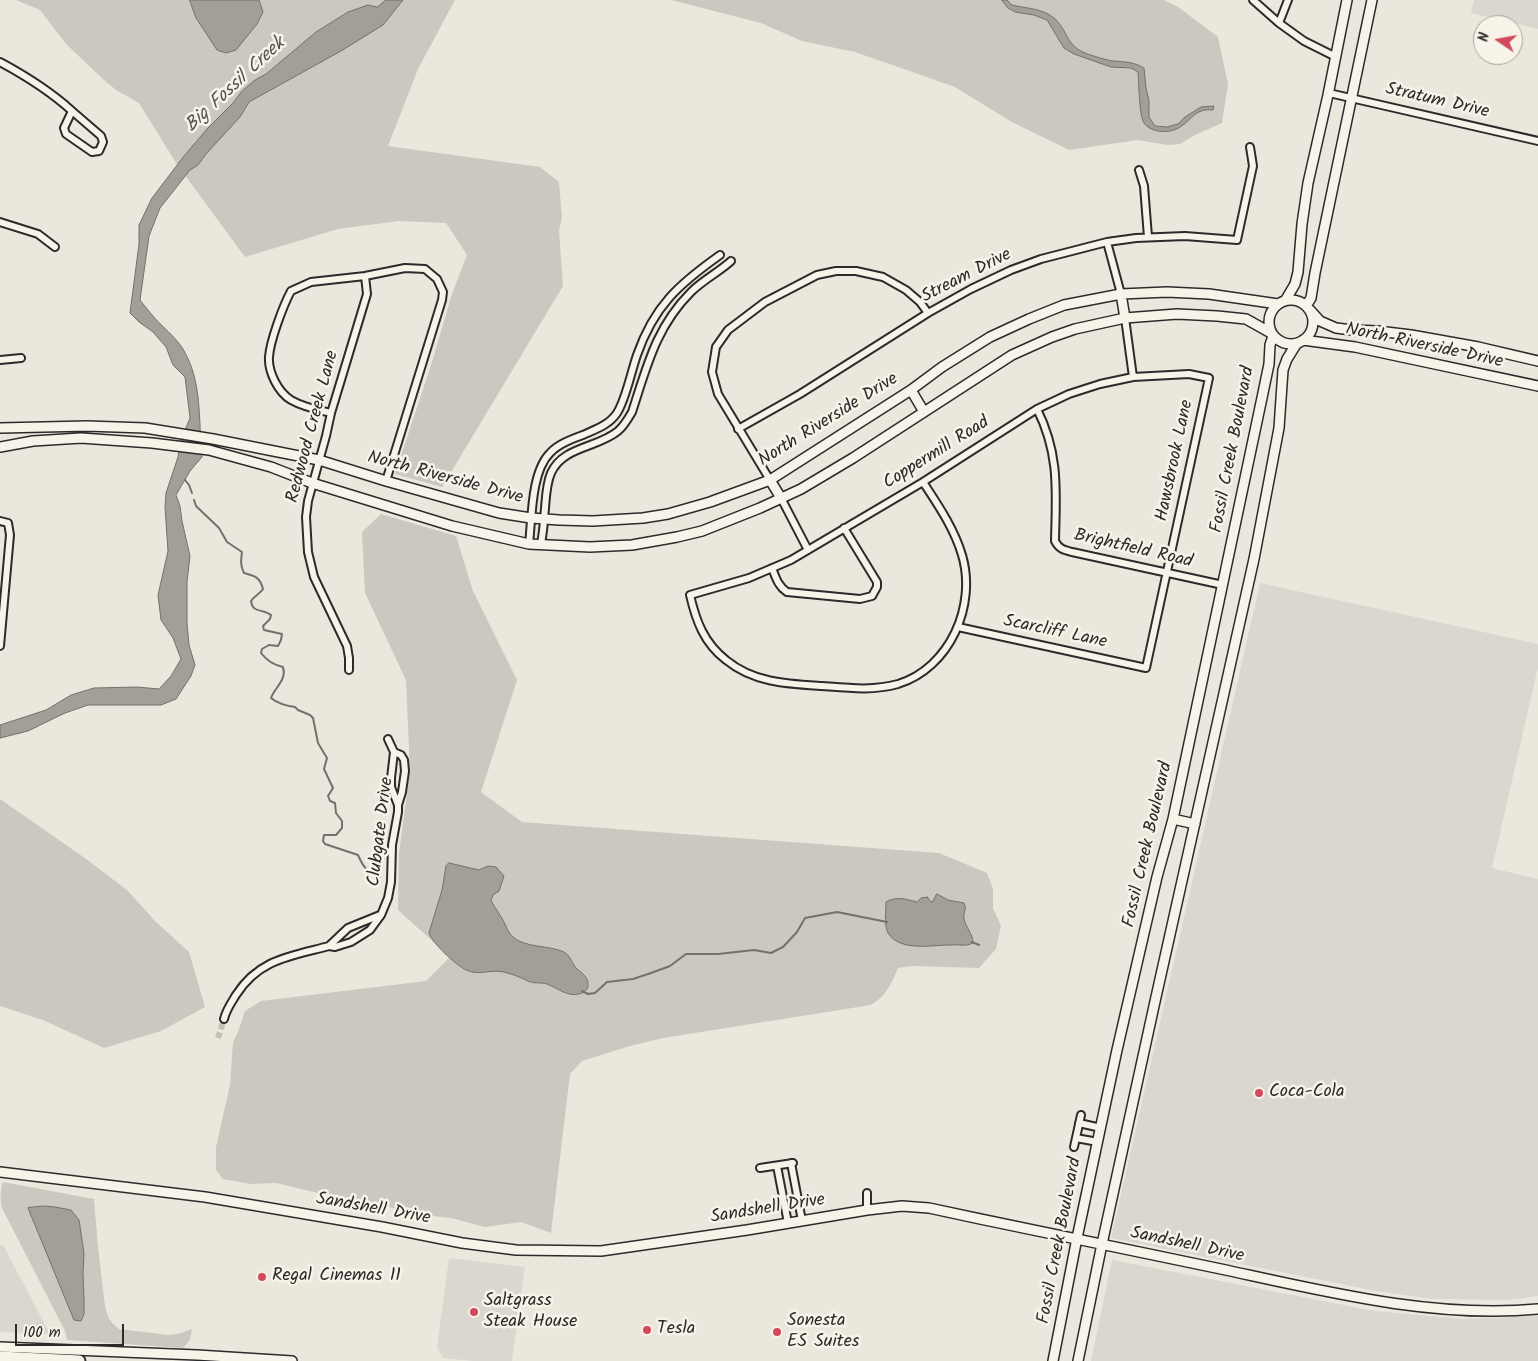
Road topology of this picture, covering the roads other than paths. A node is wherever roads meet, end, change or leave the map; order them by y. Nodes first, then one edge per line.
1 (1253, 0) edge
2 (1288, 0) edge
3 (1347, 0) edge
4 (1372, 0) edge
5 (1279, 23) junction
6 (1336, 57) junction
7 (0, 62) edge
8 (1329, 93) junction
9 (1351, 98) junction
10 (72, 111) junction
11 (1538, 141) edge
12 (1250, 147) dead end
13 (1139, 170) dead end
14 (0, 222) edge
15 (1148, 238) junction
16 (1107, 242) junction
17 (55, 247) dead end
18 (720, 255) dead end
19 (731, 261) dead end
20 (366, 276) junction
21 (1121, 294) junction
22 (1282, 302) junction
23 (1308, 308) junction
24 (928, 313) junction
25 (1125, 318) junction
26 (1272, 335) junction
27 (1300, 342) junction
28 (21, 358) dead end
29 (0, 360) edge
30 (1538, 361) edge
31 (1133, 377) junction
32 (1209, 378) joint
33 (1538, 386) edge
34 (911, 390) junction
35 (1037, 409) junction
36 (924, 412) junction
37 (331, 413) junction
38 (0, 428) edge
39 (738, 429) junction
40 (0, 447) edge
41 (319, 460) junction
42 (770, 480) junction
43 (386, 481) junction
44 (922, 482) junction
45 (312, 483) junction
46 (781, 498) junction
47 (532, 518) junction
48 (544, 519) junction
49 (0, 521) edge
50 (844, 528) junction
51 (528, 544) junction
52 (541, 545) junction
53 (808, 550) junction
54 (772, 568) junction
55 (1167, 573) junction
56 (1223, 585) junction
57 (958, 627) junction
58 (0, 646) edge
59 (1146, 668) joint
60 (349, 670) dead end
61 (388, 739) dead end
62 (394, 752) junction
63 (398, 805) junction
64 (1173, 818) junction
65 (1195, 824) junction
66 (381, 915) junction
67 (330, 946) junction
68 (224, 1019) tunnel mouth
69 (1081, 1115) dead end
70 (1079, 1123) junction
71 (1101, 1128) junction
72 (1076, 1138) junction
73 (1098, 1142) junction
74 (1074, 1147) dead end
75 (777, 1166) junction
76 (760, 1168) dead end
77 (0, 1172) edge
78 (867, 1193) dead end
79 (867, 1210) junction
80 (802, 1221) junction
81 (788, 1223) junction
82 (1076, 1238) junction
83 (1102, 1244) junction
84 (1538, 1309) edge
85 (0, 1347) edge
86 (0, 1357) edge
87 (79, 1361) edge
88 (292, 1361) edge
89 (1054, 1361) edge
90 (1078, 1361) edge

1 - 5 street
2 - 5 street
3 - 6 main road
4 - 9 main road
5 - 6 street
6 - 8 main road
7 - 10 street
8 - 9 street, Stratum Drive
8 - 22 main road
9 - 11 street, Stratum Drive
9 - 23 main road
10 - 10 street
12 - 15 street, Stream Drive
13 - 15 street
14 - 17 street
15 - 16 street, Stream Drive
16 - 21 street
16 - 24 street, Stream Drive
18 - 47 street
19 - 48 street
20 - 37 street, Redwood Creek Lane
20 - 37 street
20 - 43 street
21 - 22 main road, North Riverside Drive
21 - 25 main road
21 - 34 main road, North Riverside Drive
22 - 23 main road
22 - 26 main road
23 - 27 main road
23 - 30 main road, North Riverside Drive
24 - 39 street, Stream Drive
24 - 39 street
25 - 26 main road
25 - 31 street
25 - 36 main road
26 - 27 main road
26 - 56 main road, Fossil Creek Boulevard
27 - 33 main road, North Riverside Drive
27 - 65 main road, Fossil Creek Boulevard
28 - 29 street
31 - 32 street, Coppermill Road
31 - 35 street, Coppermill Road
32 - 55 street, Hawsbrook Lane
34 - 36 main road
34 - 42 main road, North Riverside Drive
35 - 44 street, Coppermill Road
35 - 55 street, Brightfield Road
36 - 46 main road
37 - 41 street, Redwood Creek Lane
38 - 41 main road, North Riverside Drive
39 - 42 street
40 - 45 main road
41 - 43 main road, North Riverside Drive
41 - 45 street, Redwood Creek Lane
42 - 46 main road
42 - 48 main road, North Riverside Drive
43 - 47 main road, North Riverside Drive
44 - 50 street, Coppermill Road
44 - 57 street
45 - 51 main road
45 - 60 street, Redwood Creek Lane
46 - 52 main road
46 - 53 street
47 - 48 main road, North Riverside Drive
47 - 51 street
48 - 52 street
49 - 58 street
50 - 53 street, Coppermill Road
50 - 54 street
51 - 52 main road
53 - 54 street, Coppermill Road
54 - 57 street, Coppermill Road
55 - 56 street, Brightfield Road
55 - 59 street, Hawsbrook Lane
56 - 64 main road, Fossil Creek Boulevard
57 - 59 street, Scarcliff Lane
61 - 62 street, Clubgate Drive
62 - 63 street
62 - 63 street, Clubgate Drive
63 - 66 street, Clubgate Drive
64 - 65 main road
64 - 71 main road, Fossil Creek Boulevard
65 - 83 main road, Fossil Creek Boulevard
66 - 67 street
66 - 67 street, Clubgate Drive
67 - 68 street, Clubgate Drive
69 - 70 street
70 - 71 street
70 - 72 street
71 - 73 main road, Fossil Creek Boulevard
72 - 73 street
72 - 74 street
73 - 82 main road, Fossil Creek Boulevard
75 - 76 street
75 - 80 street
75 - 81 street
77 - 81 main road, Sandshell Drive
78 - 79 street
79 - 80 main road, Sandshell Drive
79 - 82 main road, Sandshell Drive
80 - 81 main road, Sandshell Drive
82 - 83 main road, Sandshell Drive
82 - 89 main road, Fossil Creek Boulevard
83 - 84 main road, Sandshell Drive
83 - 90 main road, Fossil Creek Boulevard
85 - 88 main road
86 - 87 highway

